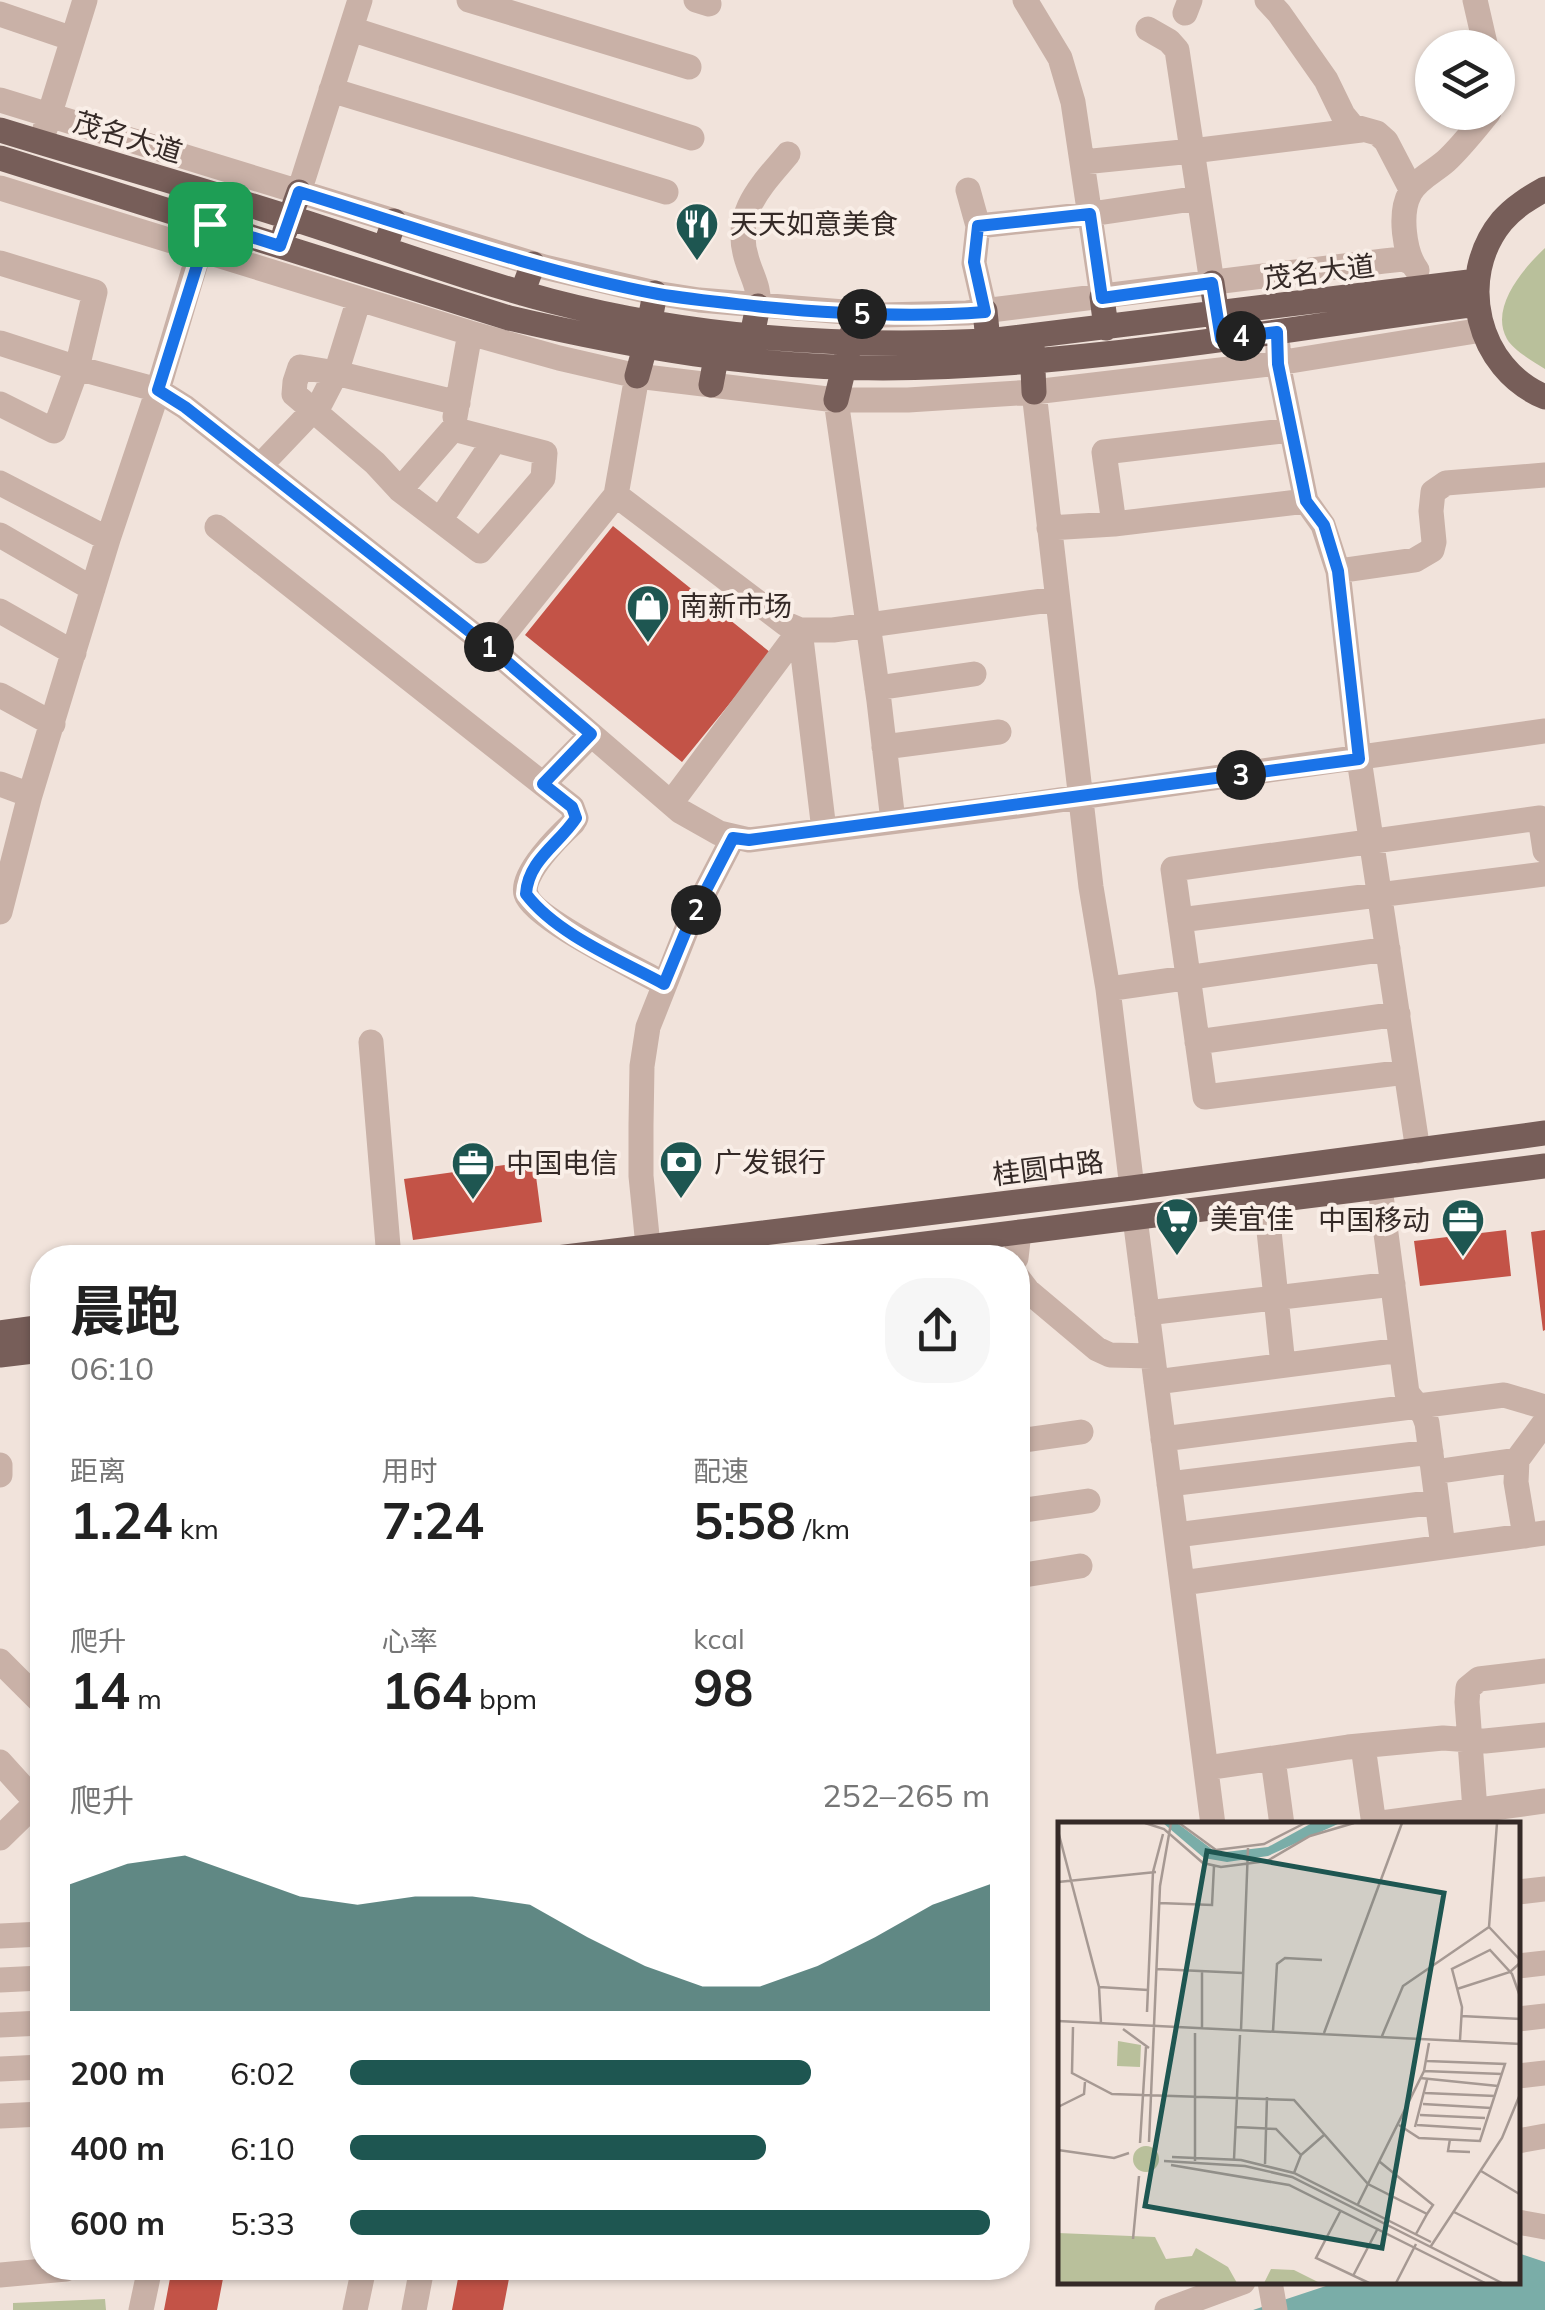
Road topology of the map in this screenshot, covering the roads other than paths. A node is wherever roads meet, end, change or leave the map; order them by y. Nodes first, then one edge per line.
1 (85, 0) edge
2 (360, 0) edge
3 (469, 0) edge
4 (1025, 0) edge
5 (1268, 0) edge
6 (1474, 0) edge
7 (0, 14) edge
8 (351, 28) junction
9 (1148, 30) dead end
10 (1482, 30) edge
11 (73, 39) junction
12 (689, 67) dead end
13 (331, 90) junction
14 (0, 100) edge
15 (49, 116) junction
16 (0, 130) edge
17 (1361, 130) junction
18 (1475, 130) edge
19 (692, 138) dead end
20 (41, 142) junction
21 (1192, 151) junction
22 (169, 152) junction
23 (788, 154) dead end
24 (0, 158) edge
25 (1083, 162) junction
26 (33, 168) junction
27 (159, 178) junction
28 (0, 188) edge
29 (98, 188) junction
30 (1411, 189) junction
31 (1545, 189) edge
32 (968, 190) dead end
33 (299, 192) junction
34 (666, 192) dead end
35 (219, 195) junction
36 (1199, 198) junction
37 (1090, 214) junction
38 (91, 215) junction
39 (290, 218) junction
40 (394, 221) junction
41 (210, 224) junction
42 (978, 226) junction
43 (280, 246) junction
44 (200, 248) junction
45 (385, 248) junction
46 (0, 262) edge
47 (1410, 262) junction
48 (533, 264) junction
49 (481, 280) junction
50 (1212, 283) junction
51 (1425, 288) junction
52 (522, 292) junction
53 (655, 293) junction
54 (1477, 293) junction
55 (1102, 298) junction
56 (360, 299) junction
57 (758, 306) junction
58 (475, 307) junction
59 (985, 312) junction
60 (858, 314) junction
61 (1277, 320) junction
62 (1219, 327) junction
63 (1106, 328) junction
64 (1482, 330) junction
65 (470, 334) junction
66 (648, 334) junction
67 (988, 341) junction
68 (0, 344) edge
69 (749, 348) junction
70 (1032, 349) junction
71 (847, 355) junction
72 (716, 358) junction
73 (1278, 364) junction
74 (77, 368) junction
75 (336, 373) junction
76 (637, 376) junction
77 (711, 386) junction
78 (158, 390) junction
79 (1034, 392) junction
80 (1545, 397) edge
81 (836, 400) junction
82 (0, 404) edge
83 (312, 411) junction
84 (455, 416) junction
85 (1291, 430) junction
86 (495, 440) junction
87 (260, 466) junction
88 (1545, 475) edge
89 (0, 483) edge
90 (400, 490) junction
91 (616, 495) junction
92 (1306, 501) junction
93 (440, 520) junction
94 (1114, 524) junction
95 (216, 527) dead end
96 (1049, 528) junction
97 (0, 535) edge
98 (108, 539) junction
99 (1338, 571) junction
100 (93, 589) junction
101 (1057, 599) junction
102 (0, 610) edge
103 (868, 626) junction
104 (800, 630) junction
105 (492, 649) junction
106 (74, 652) junction
107 (974, 674) dead end
108 (877, 688) junction
109 (0, 696) edge
110 (53, 724) junction
111 (1545, 731) edge
112 (999, 732) dead end
113 (591, 734) junction
114 (884, 747) junction
115 (1359, 759) junction
116 (0, 784) edge
117 (543, 784) junction
118 (30, 796) junction
119 (1080, 796) junction
120 (671, 803) junction
121 (893, 822) junction
122 (824, 830) junction
123 (733, 838) junction
124 (1372, 841) junction
125 (1545, 851) edge
126 (1545, 874) edge
127 (1380, 896) junction
128 (0, 912) edge
129 (1180, 920) junction
130 (1388, 949) junction
131 (1187, 977) junction
132 (664, 984) junction
133 (1108, 989) junction
134 (1398, 1014) junction
135 (372, 1042) dead end
136 (1197, 1042) junction
137 (1406, 1072) junction
138 (1545, 1133) edge
139 (1418, 1150) junction
140 (1545, 1168) edge
141 (1132, 1188) junction
142 (1380, 1188) junction
143 (1266, 1202) junction
144 (1134, 1218) junction
145 (388, 1245) edge
146 (648, 1245) edge
147 (656, 1245) edge
148 (1018, 1245) edge
149 (1393, 1284) junction
150 (1030, 1294) edge
151 (1276, 1298) junction
152 (1147, 1312) junction
153 (30, 1329) edge
154 (0, 1333) edge
155 (1401, 1350) junction
156 (30, 1352) edge
157 (0, 1356) edge
158 (1282, 1365) junction
159 (1154, 1369) junction
160 (1415, 1406) junction
161 (1545, 1407) edge
162 (1545, 1422) edge
163 (1081, 1432) dead end
164 (1030, 1440) edge
165 (1163, 1440) junction
166 (1517, 1460) junction
167 (1433, 1462) junction
168 (0, 1465) edge
169 (0, 1475) edge
170 (1169, 1484) junction
171 (1088, 1501) dead end
172 (1437, 1502) junction
173 (1030, 1509) edge
174 (1535, 1535) edge
175 (1176, 1536) junction
176 (1443, 1546) junction
177 (1080, 1566) dead end
178 (1030, 1574) edge
179 (1182, 1583) junction
180 (0, 1661) edge
181 (1545, 1671) edge
182 (30, 1691) edge
183 (1545, 1735) edge
184 (1471, 1740) junction
185 (1363, 1746) junction
186 (1273, 1760) junction
187 (0, 1762) edge
188 (1206, 1768) junction
189 (30, 1790) edge
190 (1545, 1801) edge
191 (30, 1810) edge
192 (1473, 1817) edge
193 (1213, 1822) edge
194 (1282, 1822) edge
195 (1374, 1822) edge
196 (1411, 1822) edge
197 (0, 1838) edge
198 (1545, 1889) edge
199 (1520, 1892) edge
200 (30, 1935) edge
201 (0, 1936) edge
202 (1545, 1962) edge
203 (1520, 1966) edge
204 (30, 1979) edge
205 (0, 1980) edge
206 (1545, 2016) edge
207 (1520, 2020) edge
208 (30, 2023) edge
209 (0, 2026) edge
210 (30, 2068) edge
211 (0, 2069) edge
212 (1545, 2072) edge
213 (1520, 2076) edge
214 (30, 2115) edge
215 (0, 2116) edge
216 (1545, 2136) edge
217 (1520, 2141) edge
218 (1520, 2222) edge
219 (1545, 2227) edge
220 (30, 2272) edge
221 (0, 2275) edge
222 (148, 2280) edge
223 (361, 2280) edge
224 (420, 2280) edge
225 (1235, 2285) edge
226 (142, 2310) edge
227 (354, 2310) edge
228 (414, 2310) edge
229 (1167, 2310) edge

1 - 11 street
2 - 8 street
3 - 12 street
4 - 25 street
5 - 17 street
6 - 10 street
7 - 11 street
8 - 13 street
8 - 19 street
9 - 21 street
11 - 15 street
13 - 33 street
13 - 34 street
14 - 15 street
15 - 20 street
15 - 22 street
16 - 20 main road, 茂名大道
17 - 21 street
17 - 30 street
18 - 30 street
20 - 26 main road
20 - 27 main road, 茂名大道
21 - 25 street
21 - 36 street
22 - 27 main road
22 - 33 street
23 - 57 street
24 - 26 main road, 茂名大道
25 - 37 street
26 - 29 main road, 茂名大道
27 - 35 main road, 茂名大道
28 - 38 street
29 - 38 main road
29 - 41 main road, 茂名大道
30 - 47 street
31 - 54 main road
32 - 42 street
33 - 39 main road
33 - 40 street
35 - 39 main road, 茂名大道
35 - 41 main road
36 - 37 street
36 - 50 street
37 - 42 street
37 - 55 street
38 - 44 street
39 - 43 main road
39 - 45 main road, 茂名大道
40 - 45 main road
40 - 48 street
41 - 43 main road, 茂名大道
41 - 44 main road
42 - 59 street
43 - 58 main road, 茂名大道
44 - 56 street
44 - 78 street
45 - 49 main road, 茂名大道
46 - 74 street
47 - 50 street
47 - 51 street
48 - 52 main road
48 - 53 street
49 - 52 main road, 茂名大道
49 - 58 main road
50 - 55 street
50 - 62 main road
51 - 54 main road, 茂名大道
51 - 61 main road, 茂名大道
52 - 66 main road, 茂名大道
53 - 57 street
53 - 66 main road
54 - 61 main road, 茂名大道
54 - 64 main road
55 - 59 street
55 - 63 main road
56 - 65 street
56 - 75 street
57 - 60 street
57 - 69 main road
58 - 65 main road
58 - 66 main road, 茂名大道
59 - 60 street
59 - 67 main road
60 - 71 main road
61 - 62 main road, 茂名大道
61 - 73 street
62 - 63 main road, 茂名大道
62 - 70 main road, 茂名大道
63 - 70 main road, 茂名大道
64 - 73 street
64 - 80 main road
65 - 76 street
65 - 84 street
66 - 69 main road, 茂名大道
66 - 72 main road, 茂名大道
66 - 76 main road
67 - 70 main road, 茂名大道
67 - 71 main road, 茂名大道
68 - 74 street
69 - 71 main road, 茂名大道
69 - 72 main road, 茂名大道
70 - 71 main road, 茂名大道
70 - 79 main road
71 - 81 main road
72 - 77 main road
73 - 79 street
73 - 85 street
74 - 78 street
74 - 82 street
75 - 83 street
75 - 84 street
76 - 77 street
76 - 91 street
77 - 81 street
78 - 87 street
78 - 98 street
79 - 81 street
79 - 96 street
81 - 103 street
83 - 87 street
83 - 90 street
84 - 86 street
84 - 90 street
85 - 92 street
85 - 94 street
86 - 93 street
86 - 93 street
87 - 105 street
88 - 99 street
89 - 98 street
90 - 93 street
91 - 104 street
91 - 105 street
92 - 94 street
92 - 99 street
94 - 96 street
95 - 117 street
96 - 101 street
97 - 100 street
98 - 100 street
99 - 115 street
100 - 106 street
101 - 103 street
101 - 119 street
102 - 106 street
103 - 104 street
103 - 108 street
104 - 120 street
104 - 122 street
105 - 113 street
106 - 110 street
107 - 108 street
108 - 114 street
109 - 110 street
110 - 118 street
111 - 115 street
112 - 114 street
113 - 117 street
113 - 120 street
114 - 121 street
115 - 119 street
115 - 124 street
116 - 118 street
117 - 132 street
118 - 128 street
119 - 121 street
119 - 133 street
120 - 123 street
121 - 122 street
122 - 123 street
123 - 132 street
124 - 125 street
124 - 127 street
124 - 129 street
126 - 127 street
127 - 129 street
127 - 130 street
129 - 131 street
130 - 131 street
130 - 134 street
131 - 133 street
131 - 136 street
132 - 146 street
133 - 141 street
134 - 136 street
134 - 137 street
135 - 145 street
136 - 137 street
137 - 139 street
138 - 139 main road, 桂圆中路
139 - 141 main road, 桂圆中路
140 - 142 main road
141 - 144 main road
141 - 147 main road, 桂圆中路
142 - 143 main road
142 - 149 street
143 - 144 main road
143 - 151 street
144 - 148 main road
144 - 152 street
149 - 151 street
149 - 155 street
150 - 159 street
151 - 152 street
151 - 158 street
152 - 159 street
153 - 154 main road
155 - 158 street
155 - 160 street
156 - 157 main road
158 - 159 street
159 - 165 street
160 - 161 street
160 - 165 street
160 - 167 street
162 - 166 street
163 - 164 street
165 - 170 street
166 - 167 street
166 - 174 street
167 - 170 street
167 - 172 street
168 - 169 street
170 - 175 street
171 - 173 street
172 - 175 street
172 - 176 street
174 - 176 street
175 - 179 street
176 - 179 street
177 - 178 street
179 - 188 street
180 - 182 street
181 - 184 street
183 - 184 street
184 - 185 street
184 - 192 street
185 - 186 street
185 - 195 street
186 - 188 street
186 - 194 street
187 - 189 street
188 - 193 street
190 - 192 street
191 - 197 street
192 - 196 street
198 - 199 street
200 - 201 street
202 - 203 street
204 - 205 street
206 - 207 street
208 - 209 street
210 - 211 street
212 - 213 street
214 - 215 street
216 - 217 street
218 - 219 street
220 - 221 street
222 - 226 street
223 - 227 street
224 - 228 street
225 - 229 street

